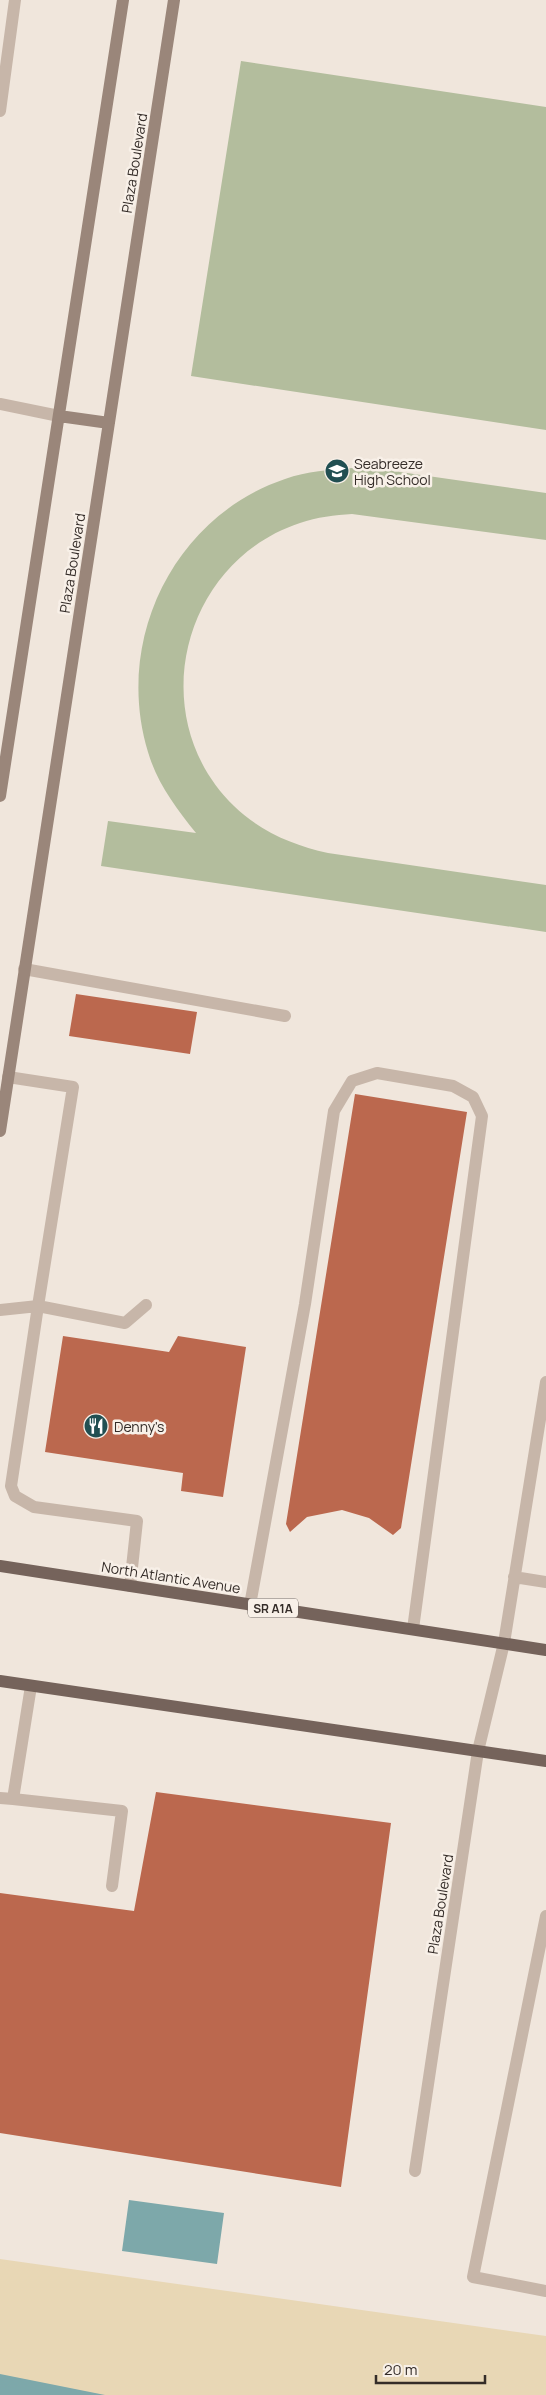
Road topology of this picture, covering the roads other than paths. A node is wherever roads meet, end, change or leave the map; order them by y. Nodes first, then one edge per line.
1 (15, 0) edge
2 (123, 0) edge
3 (174, 0) edge
4 (0, 111) edge
5 (0, 404) edge
6 (59, 416) junction
7 (109, 423) junction
8 (0, 796) edge
9 (24, 969) junction
10 (285, 1016) dead end
11 (4, 1077) edge
12 (0, 1131) edge
13 (146, 1305) dead end
14 (38, 1306) junction
15 (0, 1310) edge
16 (546, 1382) edge
17 (0, 1566) edge
18 (514, 1577) junction
19 (546, 1582) edge
20 (130, 1586) junction
21 (250, 1605) junction
22 (413, 1629) junction
23 (504, 1643) junction
24 (546, 1650) edge
25 (0, 1681) edge
26 (31, 1686) junction
27 (478, 1751) junction
28 (546, 1761) edge
29 (6, 1799) edge
30 (112, 1886) dead end
31 (546, 1916) edge
32 (415, 2172) dead end
33 (546, 2291) edge

1 - 4 street
2 - 6 street
3 - 7 street, Plaza Boulevard
5 - 6 street
6 - 7 street
6 - 8 street
7 - 9 street, Plaza Boulevard
9 - 10 street
9 - 11 street, Plaza Boulevard
11 - 12 street, Plaza Boulevard
11 - 14 street
13 - 14 street
14 - 15 street
14 - 20 street
16 - 18 street, Plaza Boulevard
17 - 20 main road, North Atlantic Avenue / SR A1A
18 - 19 street
18 - 23 street, Plaza Boulevard
20 - 21 main road, North Atlantic Avenue / SR A1A
21 - 22 main road, North Atlantic Avenue / SR A1A
21 - 22 street
22 - 23 main road, North Atlantic Avenue / SR A1A
23 - 24 main road, North Atlantic Avenue / SR A1A
23 - 27 street, Plaza Boulevard
25 - 26 main road
26 - 27 main road
26 - 29 street
27 - 28 main road
27 - 32 street, Plaza Boulevard
29 - 30 street
31 - 33 street

